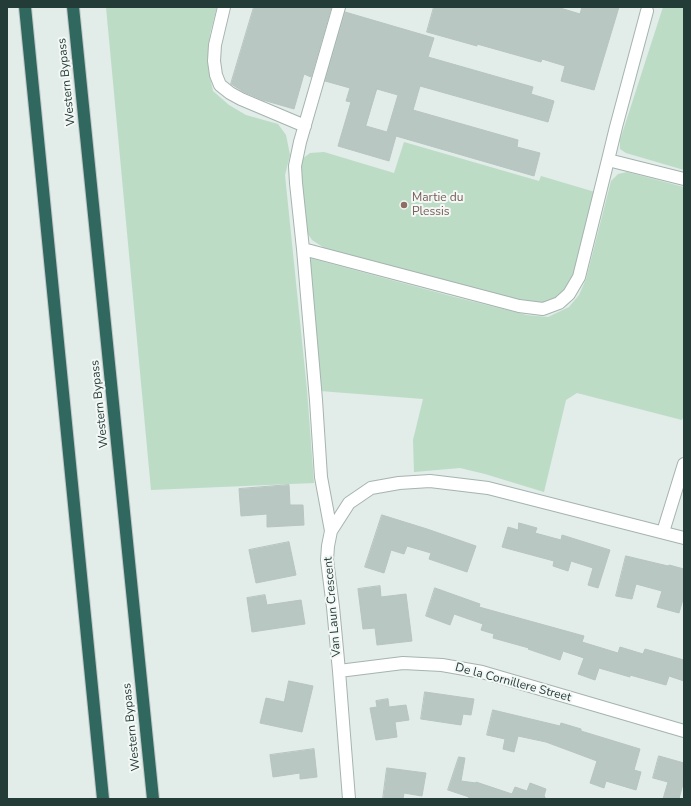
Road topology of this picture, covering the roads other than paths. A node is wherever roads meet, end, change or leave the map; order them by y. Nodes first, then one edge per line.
1 (25, 7) edge
2 (74, 7) edge
3 (224, 7) edge
4 (339, 7) edge
5 (647, 11) dead end
6 (305, 126) junction
7 (608, 160) junction
8 (684, 179) edge
9 (303, 249) junction
10 (684, 464) edge
11 (331, 531) junction
12 (663, 532) junction
13 (684, 538) edge
14 (339, 671) junction
15 (684, 731) edge
16 (103, 799) edge
17 (153, 799) edge
18 (349, 799) edge

1 - 16 highway
2 - 17 highway, Western Bypass
3 - 6 street
4 - 6 street
5 - 7 street
6 - 9 street
7 - 8 street
7 - 9 street
9 - 11 street
10 - 12 street
11 - 12 street, Van Laun Crescent
11 - 14 street, Van Laun Crescent
12 - 13 street, Van Laun Crescent
14 - 15 street, De la Cornillere Street
14 - 18 street, Van Laun Crescent

